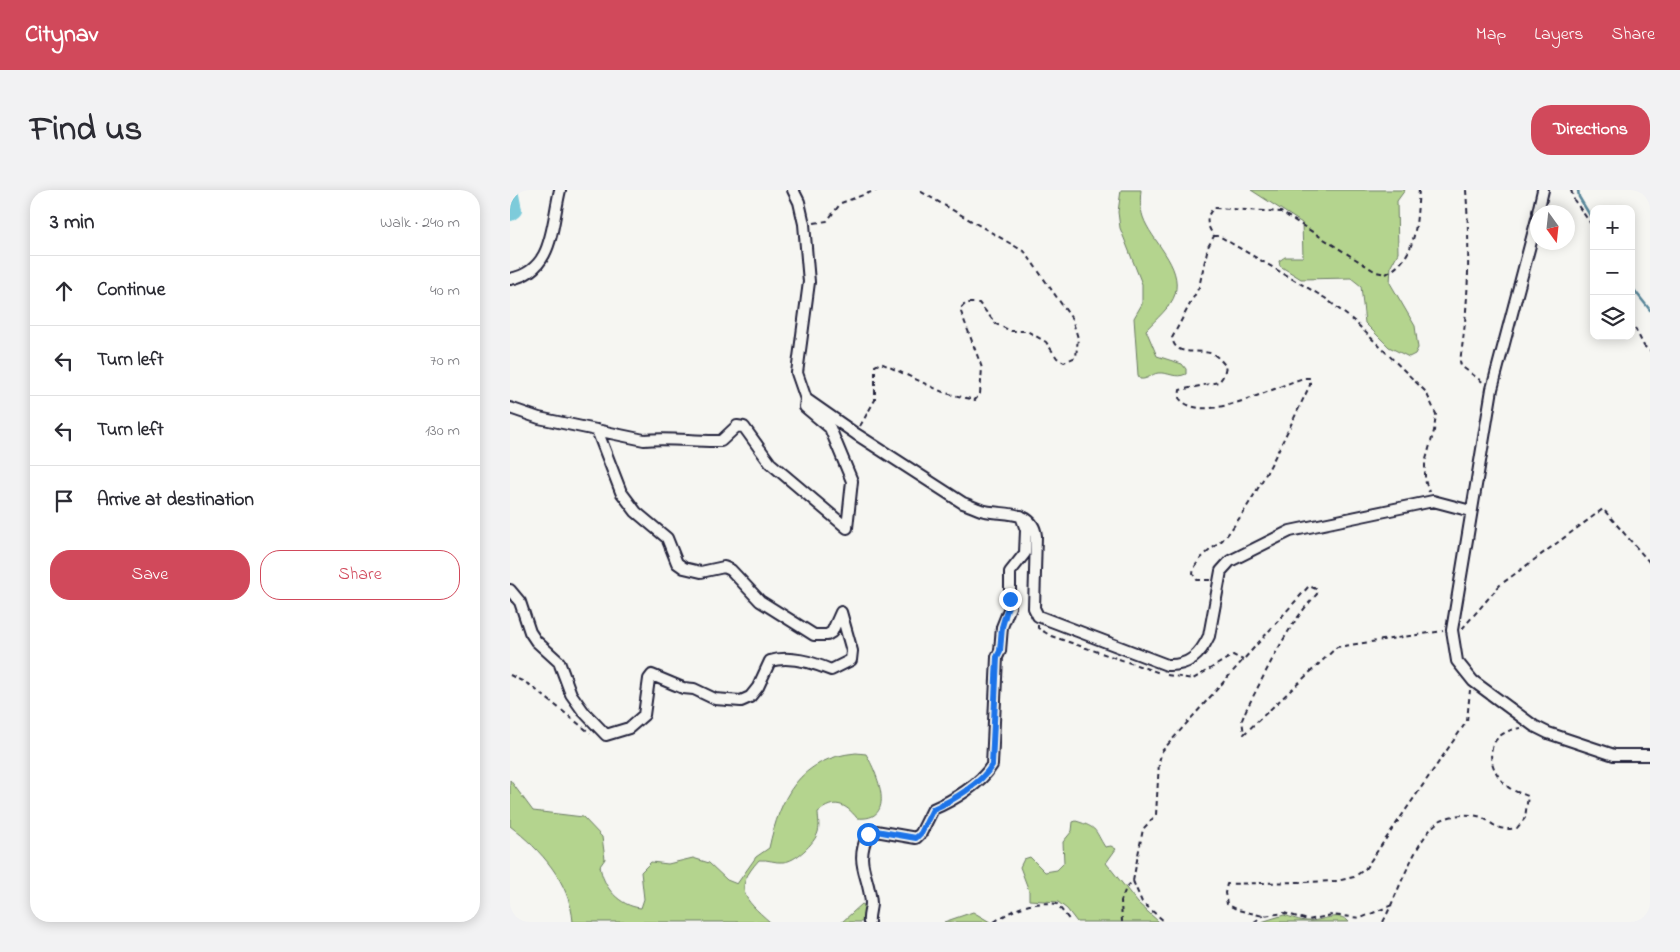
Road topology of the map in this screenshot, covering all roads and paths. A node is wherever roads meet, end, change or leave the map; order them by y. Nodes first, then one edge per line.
1 (560, 190) edge
2 (793, 190) edge
3 (877, 190) edge
4 (918, 190) edge
5 (1419, 190) edge
6 (1466, 190) edge
7 (1543, 190) edge
8 (1571, 190) edge
9 (1648, 190) edge
10 (1650, 196) edge
11 (1540, 205) edge
12 (1590, 222) edge
13 (804, 224) junction
14 (1214, 236) junction
15 (1530, 244) edge
16 (510, 279) edge
17 (1635, 328) edge
18 (1650, 351) edge
19 (1492, 389) junction
20 (806, 399) junction
21 (510, 408) edge
22 (597, 430) junction
23 (856, 434) junction
24 (1433, 501) junction
25 (1471, 511) junction
26 (1021, 516) junction
27 (1650, 563) edge
28 (1218, 580) junction
29 (510, 590) edge
30 (1452, 630) junction
31 (510, 675) edge
32 (1473, 681) junction
33 (1534, 726) junction
34 (591, 733) dead end
35 (1650, 755) edge
36 (1133, 881) junction
37 (1392, 904) junction
38 (1263, 916) junction
39 (869, 922) edge
40 (994, 922) edge
41 (1071, 922) edge
42 (1122, 922) edge
43 (1165, 922) edge
44 (1254, 922) edge
45 (1383, 922) edge

1 - 16 street
2 - 13 street
3 - 13 path
4 - 23 path
5 - 14 path
6 - 19 path
7 - 11 street
8 - 12 path
9 - 10 path
13 - 20 street
14 - 24 path
14 - 28 path
15 - 19 street
17 - 18 path
19 - 25 street
20 - 22 street
20 - 23 street
21 - 22 street
22 - 29 street
23 - 26 street
24 - 25 street
24 - 28 street
25 - 30 street
26 - 28 street
26 - 39 street
27 - 30 path
30 - 32 street
30 - 36 path
31 - 34 path
32 - 33 street
32 - 38 path
33 - 35 street
33 - 37 path
36 - 42 path
36 - 43 path
37 - 38 path
37 - 45 path
38 - 44 path
40 - 41 path

